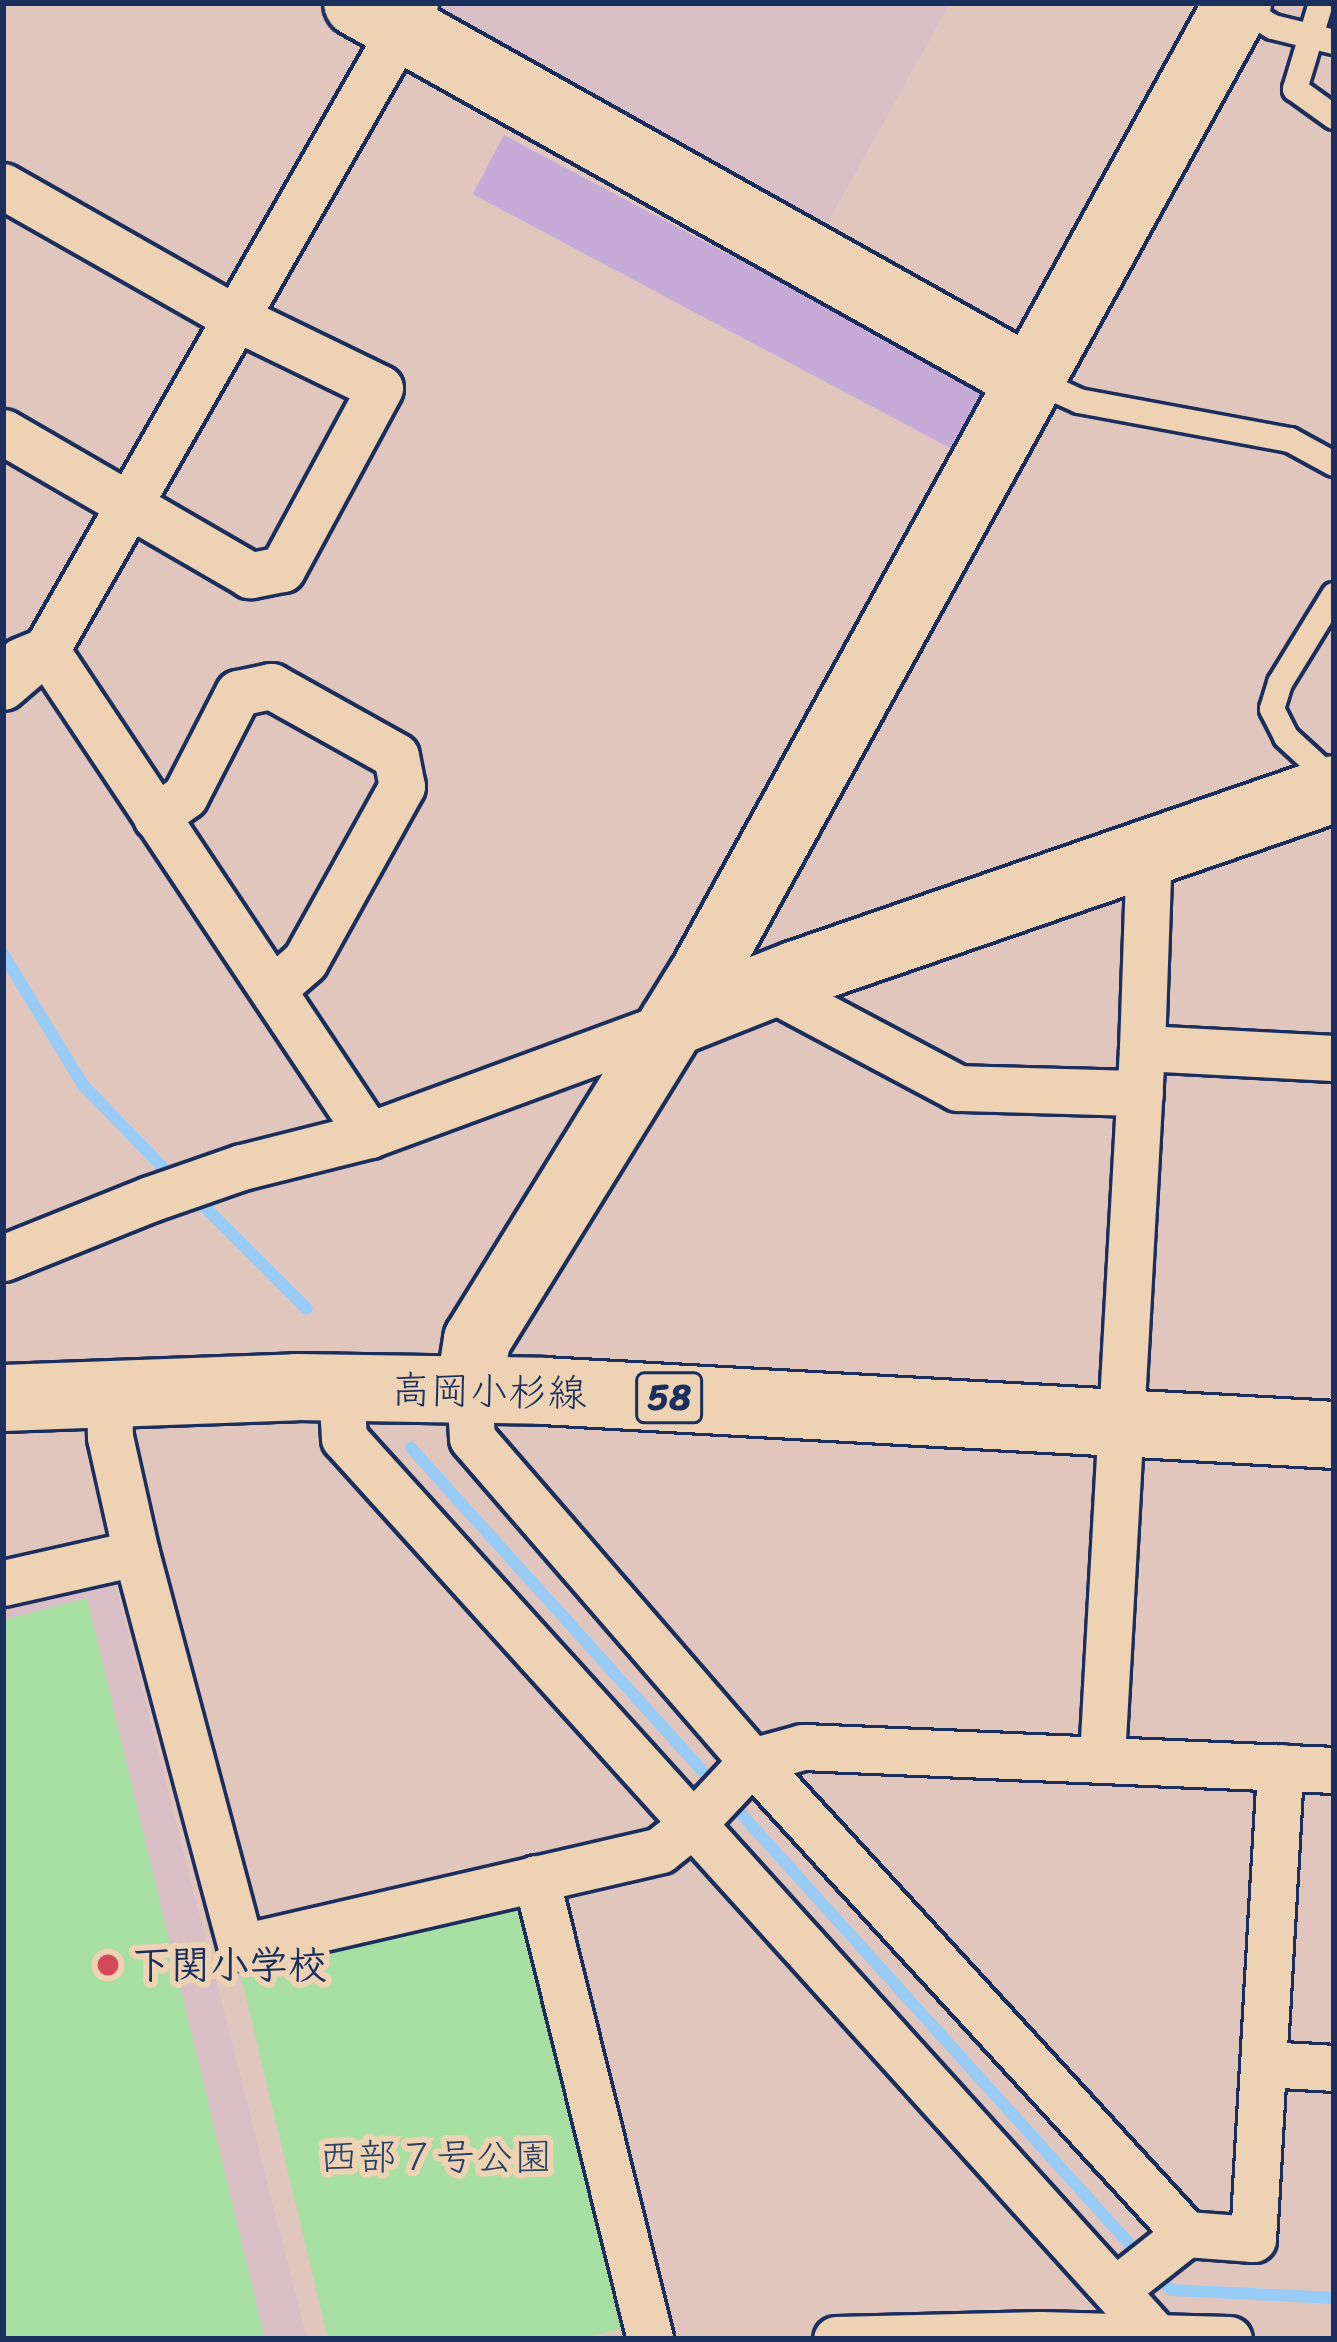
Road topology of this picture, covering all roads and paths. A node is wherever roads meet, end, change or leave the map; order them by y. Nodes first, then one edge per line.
1 (1321, 3) edge
2 (1237, 4) edge
3 (392, 11) edge
4 (1322, 39) edge
5 (1334, 118) edge
6 (3, 186) edge
7 (234, 317) junction
8 (1028, 378) junction
9 (3, 432) edge
10 (1334, 464) edge
11 (129, 505) junction
12 (1334, 595) edge
13 (46, 650) junction
14 (3, 667) edge
15 (3, 687) edge
16 (1334, 785) edge
17 (156, 817) junction
18 (1142, 857) junction
19 (766, 986) junction
20 (274, 989) junction
21 (673, 1023) junction
22 (1334, 1058) edge
23 (1141, 1071) junction
24 (369, 1135) junction
25 (3, 1258) edge
26 (341, 1388) junction
27 (109, 1391) junction
28 (469, 1391) junction
29 (3, 1398) edge
30 (1120, 1423) junction
31 (1334, 1435) edge
32 (136, 1553) junction
33 (3, 1583) edge
34 (1102, 1757) junction
35 (1280, 1767) junction
36 (1334, 1770) edge
37 (722, 1793) junction
38 (536, 1878) junction
39 (1263, 2064) junction
40 (1334, 2068) edge
41 (1153, 2260) junction
42 (1155, 2335) junction
43 (1039, 2337) edge
44 (650, 2339) edge
45 (836, 2339) edge
46 (1229, 2339) edge

1 - 4 lane
2 - 4 lane
2 - 8 street
3 - 7 street
3 - 8 street
4 - 5 lane
6 - 7 street
7 - 11 street
7 - 11 street
8 - 10 lane
8 - 21 street
9 - 11 street
11 - 13 street
12 - 16 lane
13 - 14 street
13 - 15 street
13 - 17 street
16 - 18 street
17 - 20 street
17 - 20 street
18 - 19 street
18 - 23 street
19 - 21 street
19 - 23 street
20 - 24 street
21 - 24 street
21 - 28 street
22 - 23 street
23 - 30 street
24 - 25 street
26 - 27 street, 高岡小杉線 / 58
26 - 28 street, 高岡小杉線 / 58
26 - 37 street
27 - 29 street, 高岡小杉線 / 58
27 - 32 street
28 - 30 street, 高岡小杉線 / 58
28 - 37 street
30 - 31 street, 高岡小杉線 / 58
30 - 34 street
32 - 33 street
32 - 38 street
34 - 35 street
34 - 37 street
35 - 36 street
35 - 39 street
37 - 38 street
37 - 41 street
37 - 41 street
38 - 44 street
39 - 40 street
39 - 41 street
41 - 42 street
42 - 43 street
42 - 46 street
43 - 45 street

